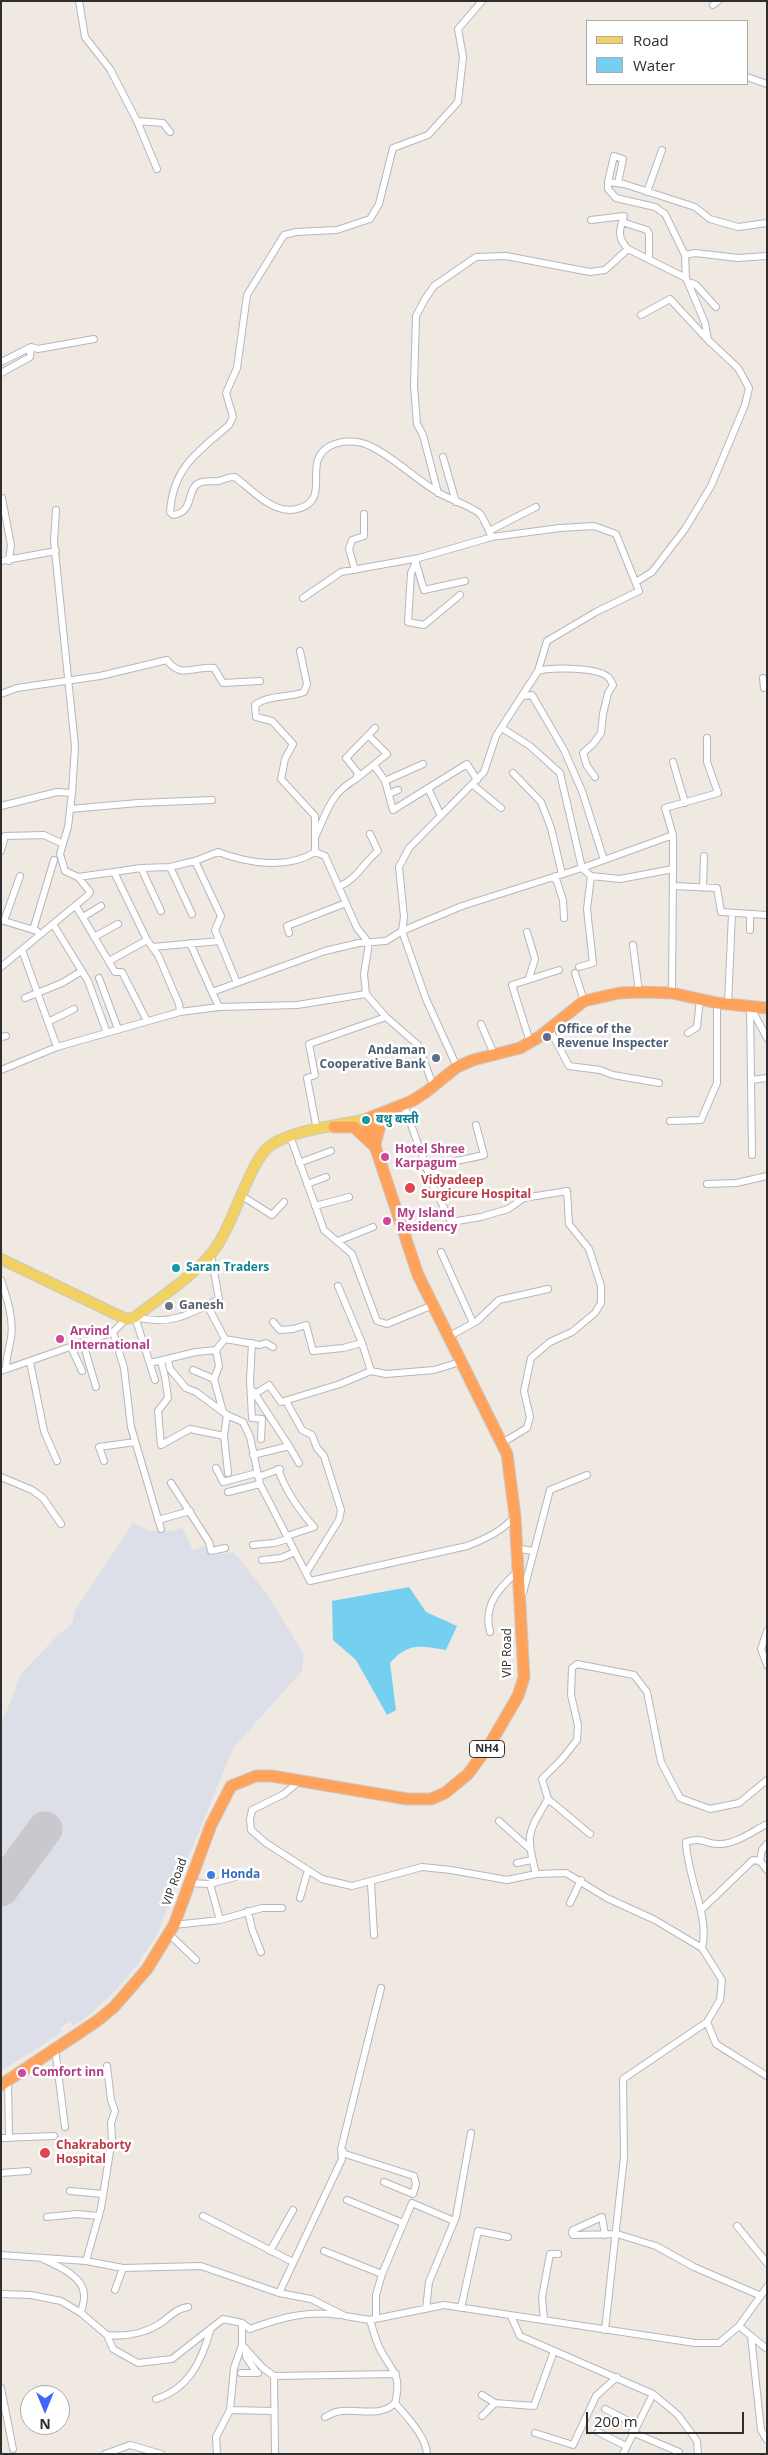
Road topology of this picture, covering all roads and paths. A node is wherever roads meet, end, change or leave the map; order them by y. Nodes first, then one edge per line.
1 (79, 1) edge
2 (482, 1) edge
3 (748, 77) edge
4 (767, 84) edge
5 (137, 122) junction
6 (170, 132) dead end
7 (662, 150) dead end
8 (158, 169) dead end
9 (608, 182) junction
10 (618, 183) junction
11 (647, 192) junction
12 (591, 220) dead end
13 (622, 222) junction
14 (767, 223) edge
15 (628, 249) junction
16 (685, 256) junction
17 (767, 256) edge
18 (649, 260) junction
19 (686, 278) junction
20 (690, 285) junction
21 (716, 307) dead end
22 (641, 315) dead end
23 (94, 339) dead end
24 (708, 340) junction
25 (31, 347) junction
26 (1, 362) edge
27 (1, 373) edge
28 (444, 457) dead end
29 (438, 492) junction
30 (2, 498) edge
31 (456, 502) junction
32 (536, 507) dead end
33 (56, 510) dead end
34 (364, 514) dead end
35 (491, 534) junction
36 (56, 551) junction
37 (417, 560) junction
38 (1, 561) edge
39 (9, 561) junction
40 (355, 570) junction
41 (465, 580) dead end
42 (636, 582) junction
43 (460, 595) dead end
44 (303, 598) dead end
45 (300, 651) dead end
46 (538, 671) junction
47 (763, 678) dead end
48 (69, 681) junction
49 (260, 681) dead end
50 (767, 688) edge
51 (1, 694) edge
52 (522, 696) junction
53 (374, 728) dead end
54 (502, 728) junction
55 (368, 735) junction
56 (707, 738) dead end
57 (672, 762) dead end
58 (423, 764) dead end
59 (374, 765) junction
60 (513, 773) dead end
61 (595, 777) dead end
62 (356, 779) junction
63 (385, 781) junction
64 (475, 783) junction
65 (428, 788) junction
66 (398, 790) dead end
67 (72, 793) junction
68 (389, 794) junction
69 (212, 800) dead end
70 (685, 803) junction
71 (1, 806) edge
72 (501, 808) dead end
73 (70, 809) junction
74 (441, 816) junction
75 (370, 834) dead end
76 (673, 835) junction
77 (315, 836) junction
78 (63, 844) junction
79 (1, 850) edge
80 (315, 852) junction
81 (704, 856) dead end
82 (54, 860) dead end
83 (604, 860) junction
84 (195, 861) junction
85 (170, 867) junction
86 (141, 868) junction
87 (582, 868) junction
88 (673, 869) junction
89 (114, 872) junction
90 (559, 875) junction
91 (20, 876) dead end
92 (591, 876) junction
93 (78, 877) junction
94 (340, 886) junction
95 (674, 886) junction
96 (703, 888) junction
97 (346, 903) junction
98 (76, 906) junction
99 (101, 906) dead end
100 (161, 912) dead end
101 (192, 914) dead end
102 (732, 914) junction
103 (750, 914) junction
104 (767, 915) edge
105 (83, 918) junction
106 (564, 918) dead end
107 (2, 920) edge
108 (53, 924) junction
109 (118, 924) dead end
110 (33, 930) junction
111 (750, 930) dead end
112 (402, 931) junction
113 (527, 932) dead end
114 (43, 933) junction
115 (289, 934) dead end
116 (94, 937) junction
117 (146, 940) junction
118 (220, 941) junction
119 (190, 943) junction
120 (369, 943) junction
121 (633, 945) dead end
122 (152, 947) junction
123 (22, 950) junction
124 (109, 961) junction
125 (1, 967) edge
126 (560, 970) dead end
127 (82, 971) junction
128 (99, 978) dead end
129 (529, 978) junction
130 (237, 983) junction
131 (212, 992) junction
132 (639, 992) junction
133 (37, 993) junction
134 (672, 993) junction
135 (366, 994) junction
136 (26, 998) dead end
137 (700, 1000) junction
138 (584, 1001) junction
139 (722, 1004) junction
140 (750, 1006) junction
141 (219, 1007) junction
142 (767, 1008) edge
143 (74, 1009) dead end
144 (180, 1012) junction
145 (386, 1017) junction
146 (147, 1021) junction
147 (48, 1022) junction
148 (481, 1024) dead end
149 (549, 1028) junction
150 (118, 1029) junction
151 (107, 1033) junction
152 (688, 1033) dead end
153 (767, 1038) edge
154 (530, 1042) junction
155 (57, 1047) junction
156 (494, 1054) junction
157 (458, 1067) junction
158 (1, 1070) edge
159 (767, 1078) edge
160 (751, 1080) junction
161 (659, 1083) dead end
162 (434, 1085) junction
163 (401, 1106) junction
164 (366, 1118) junction
165 (670, 1121) dead end
166 (476, 1125) dead end
167 (334, 1127) junction
168 (317, 1130) junction
169 (290, 1136) junction
170 (374, 1146) junction
171 (331, 1151) dead end
172 (752, 1155) dead end
173 (299, 1163) junction
174 (426, 1168) junction
175 (767, 1176) edge
176 (326, 1177) dead end
177 (307, 1184) junction
178 (707, 1184) dead end
179 (242, 1196) junction
180 (349, 1197) dead end
181 (284, 1202) dead end
182 (315, 1206) junction
183 (373, 1226) dead end
184 (338, 1240) junction
185 (441, 1252) dead end
186 (211, 1254) junction
187 (1, 1259) edge
188 (1, 1280) edge
189 (338, 1286) dead end
190 (548, 1289) dead end
191 (207, 1305) junction
192 (433, 1305) junction
193 (130, 1318) junction
194 (273, 1322) dead end
195 (473, 1323) junction
196 (112, 1332) junction
197 (448, 1337) junction
198 (225, 1339) junction
199 (83, 1342) junction
200 (252, 1343) junction
201 (362, 1343) junction
202 (71, 1347) junction
203 (273, 1347) dead end
204 (216, 1350) junction
205 (168, 1359) junction
206 (160, 1361) junction
207 (30, 1362) junction
208 (460, 1362) junction
209 (150, 1363) junction
210 (4, 1370) edge
211 (193, 1370) dead end
212 (82, 1371) dead end
213 (371, 1371) junction
214 (214, 1379) junction
215 (155, 1380) dead end
216 (96, 1386) dead end
217 (250, 1386) junction
218 (254, 1394) junction
219 (286, 1401) junction
220 (225, 1414) junction
221 (252, 1418) junction
222 (243, 1422) junction
223 (224, 1436) junction
224 (261, 1439) dead end
225 (135, 1442) junction
226 (502, 1443) junction
227 (289, 1446) junction
228 (253, 1454) junction
229 (57, 1461) dead end
230 (104, 1461) dead end
231 (299, 1463) dead end
232 (216, 1468) dead end
233 (228, 1473) dead end
234 (587, 1475) dead end
235 (1, 1477) edge
236 (258, 1478) junction
237 (172, 1483) dead end
238 (228, 1492) dead end
239 (190, 1510) junction
240 (515, 1516) junction
241 (158, 1520) junction
242 (61, 1524) dead end
243 (161, 1529) dead end
244 (287, 1537) junction
245 (253, 1545) dead end
246 (225, 1548) dead end
247 (515, 1548) junction
248 (533, 1551) junction
249 (295, 1552) junction
250 (262, 1560) dead end
251 (518, 1571) junction
252 (306, 1573) junction
253 (521, 1601) junction
254 (767, 1631) edge
255 (490, 1632) dead end
256 (765, 1653) edge
257 (767, 1665) edge
258 (302, 1779) junction
259 (767, 1780) edge
260 (548, 1799) junction
261 (498, 1821) dead end
262 (767, 1824) edge
263 (590, 1834) dead end
264 (767, 1844) edge
265 (529, 1848) junction
266 (532, 1860) junction
267 (760, 1861) junction
268 (516, 1863) dead end
269 (308, 1870) junction
270 (767, 1870) edge
271 (536, 1874) junction
272 (239, 1876) dead end
273 (580, 1880) junction
274 (188, 1883) junction
275 (370, 1883) junction
276 (210, 1884) junction
277 (300, 1898) dead end
278 (570, 1903) dead end
279 (282, 1908) dead end
280 (701, 1910) junction
281 (248, 1911) junction
282 (220, 1920) junction
283 (172, 1929) junction
284 (374, 1935) dead end
285 (702, 1948) junction
286 (262, 1952) dead end
287 (196, 1960) dead end
288 (381, 1988) dead end
289 (707, 2022) junction
290 (55, 2048) junction
291 (108, 2066) dead end
292 (767, 2076) edge
293 (5, 2082) edge
294 (65, 2126) dead end
295 (471, 2133) dead end
296 (54, 2136) dead end
297 (1, 2138) edge
298 (9, 2138) junction
299 (341, 2149) junction
300 (28, 2171) dead end
301 (1, 2173) edge
302 (384, 2182) dead end
303 (70, 2191) dead end
304 (103, 2194) junction
305 (347, 2200) dead end
306 (293, 2210) dead end
307 (48, 2216) dead end
308 (99, 2216) junction
309 (203, 2216) dead end
310 (454, 2221) junction
311 (403, 2223) junction
312 (737, 2226) dead end
313 (617, 2234) junction
314 (605, 2235) junction
315 (508, 2237) dead end
316 (270, 2251) junction
317 (324, 2252) dead end
318 (558, 2254) dead end
319 (1, 2255) edge
320 (39, 2258) junction
321 (86, 2260) junction
322 (294, 2262) junction
323 (767, 2263) edge
324 (123, 2268) junction
325 (382, 2274) junction
326 (767, 2287) edge
327 (115, 2290) dead end
328 (280, 2293) junction
329 (1, 2294) edge
330 (759, 2295) junction
331 (188, 2307) dead end
332 (461, 2308) junction
333 (426, 2309) junction
334 (81, 2313) junction
335 (345, 2316) junction
336 (512, 2316) junction
337 (373, 2320) junction
338 (544, 2320) junction
339 (242, 2324) junction
340 (211, 2326) junction
341 (739, 2326) junction
342 (605, 2330) junction
343 (107, 2336) junction
344 (751, 2336) junction
345 (244, 2347) junction
346 (767, 2349) edge
347 (554, 2350) junction
348 (241, 2373) dead end
349 (396, 2374) junction
350 (274, 2376) junction
351 (617, 2378) junction
352 (1, 2388) edge
353 (653, 2394) junction
354 (482, 2395) dead end
355 (156, 2399) dead end
356 (495, 2402) junction
357 (396, 2403) junction
358 (605, 2409) dead end
359 (230, 2410) junction
360 (274, 2411) junction
361 (482, 2416) dead end
362 (325, 2417) dead end
363 (636, 2425) junction
364 (598, 2432) dead end
365 (632, 2432) junction
366 (535, 2433) dead end
367 (767, 2440) edge
368 (626, 2446) junction
369 (13, 2449) dead end
370 (679, 2452) dead end
371 (105, 2454) edge
372 (162, 2454) edge
373 (217, 2454) edge
374 (275, 2454) edge
375 (427, 2454) edge
376 (623, 2454) edge
377 (698, 2454) edge

1 - 5 street
2 - 29 street
3 - 4 street
5 - 6 street
5 - 8 street
7 - 11 street
9 - 10 street
9 - 10 street
9 - 16 street
10 - 11 street
11 - 14 street
12 - 13 street
13 - 15 street
13 - 18 street
15 - 18 street
15 - 29 street
16 - 17 street
16 - 19 street
18 - 19 street
19 - 20 street
20 - 21 street
20 - 24 street
22 - 24 street
23 - 25 street
24 - 42 street
25 - 26 street
25 - 27 street
28 - 31 street
29 - 31 street
30 - 39 street
31 - 35 street
32 - 35 street
33 - 36 street
34 - 40 street
35 - 37 street
35 - 42 street
36 - 39 street
36 - 48 street
37 - 40 street
37 - 41 street
37 - 43 street
38 - 39 street
40 - 44 street
42 - 46 street
45 - 77 street
46 - 52 street
46 - 61 street
47 - 50 street
48 - 49 street
48 - 51 street
48 - 67 street
52 - 54 street
52 - 83 street
53 - 55 street
54 - 64 street
54 - 87 street
55 - 59 street
55 - 62 street
56 - 70 street
57 - 70 street
58 - 63 street
59 - 62 street
59 - 63 street
60 - 90 street
62 - 77 street
63 - 68 street
64 - 65 street
64 - 72 street
64 - 74 street
65 - 68 street
65 - 74 street
66 - 68 street
67 - 71 street
67 - 73 street
69 - 73 street
70 - 76 street
73 - 78 street
74 - 112 street
75 - 94 street
76 - 83 street
76 - 88 street
77 - 80 street
78 - 79 street
78 - 93 street
80 - 84 street
80 - 94 street
81 - 96 street
82 - 110 street
83 - 87 street
84 - 85 street
84 - 118 street
85 - 86 street
85 - 101 street
86 - 89 street
86 - 100 street
87 - 90 street
87 - 92 street
88 - 92 street
88 - 95 street
89 - 93 street
89 - 117 street
90 - 106 street
90 - 112 street
91 - 107 street
92 - 138 street
93 - 98 street
94 - 97 street
95 - 96 street
95 - 134 street
96 - 102 street
97 - 115 street
97 - 120 street
98 - 105 street
98 - 108 street
99 - 105 street
102 - 103 street
102 - 139 street
103 - 104 street
103 - 111 street
105 - 116 street
107 - 110 street
108 - 114 street
108 - 127 street
109 - 116 street
110 - 114 street
112 - 120 street
112 - 157 street
113 - 129 street
114 - 123 street
116 - 124 street
117 - 122 street
117 - 124 street
118 - 119 street
118 - 130 street
119 - 122 street
119 - 131 street
120 - 130 street
120 - 135 street
121 - 132 street
122 - 144 street
123 - 125 street
123 - 133 street
124 - 146 street
126 - 129 street
127 - 133 street
127 - 151 street
128 - 150 street
129 - 154 street
130 - 131 street
131 - 141 street
132 - 134 highway
132 - 138 highway
133 - 136 street
133 - 147 street
134 - 137 highway
135 - 141 street
135 - 145 street
137 - 139 highway
137 - 152 street
138 - 149 highway
139 - 140 highway
139 - 165 street
140 - 142 highway
140 - 153 street
140 - 160 street
141 - 144 street
143 - 147 street
144 - 146 street
145 - 162 street
145 - 168 street
146 - 150 street
147 - 155 street
148 - 156 street
149 - 154 highway
149 - 161 street
150 - 151 street
151 - 155 street
154 - 156 highway
155 - 158 street
156 - 157 highway
157 - 162 highway
159 - 160 street
160 - 172 street
162 - 163 highway
163 - 164 highway
163 - 170 highway
163 - 174 street
164 - 167 main road
164 - 170 highway, VIP Road / NH4
166 - 174 street
167 - 168 main road
167 - 170 highway
168 - 169 main road
169 - 173 street
169 - 179 main road
170 - 192 highway, VIP Road / NH4
171 - 173 street
173 - 177 street
174 - 226 street
175 - 178 street
176 - 177 street
177 - 182 street
179 - 181 street
179 - 186 main road
180 - 182 street
182 - 184 street
183 - 184 street
184 - 192 street
185 - 195 street
186 - 191 street
186 - 193 main road
187 - 193 main road
188 - 210 street
189 - 201 street
190 - 195 street
191 - 193 street
191 - 198 street
192 - 197 highway, VIP Road / NH4
193 - 196 street
193 - 209 street
194 - 201 street
195 - 197 street
196 - 199 street
196 - 225 street
197 - 208 highway, VIP Road / NH4
198 - 200 street
198 - 204 street
199 - 202 street
199 - 216 street
200 - 203 street
200 - 217 street
201 - 213 street
202 - 207 street
202 - 212 street
204 - 205 street
204 - 214 street
205 - 206 street
205 - 220 street
206 - 209 street
206 - 223 street
207 - 210 street
207 - 229 street
208 - 213 street
208 - 226 highway, VIP Road / NH4
209 - 215 street
211 - 214 street
213 - 219 street
214 - 220 street
217 - 218 street
217 - 221 street
218 - 219 street
218 - 227 street
219 - 252 street
220 - 222 street
220 - 223 street
221 - 222 street
221 - 224 street
222 - 228 street
223 - 233 street
225 - 230 street
225 - 241 street
226 - 240 highway, VIP Road / NH4
227 - 228 street
227 - 231 street
228 - 236 street
232 - 236 street
234 - 248 street
235 - 242 street
236 - 238 street
236 - 244 street
236 - 244 street
237 - 239 street
239 - 241 street
239 - 246 street
240 - 247 highway, VIP Road / NH4
240 - 252 street
241 - 243 street
244 - 245 street
244 - 249 street
247 - 248 street
247 - 251 highway, VIP Road / NH4
248 - 253 street
249 - 250 street
249 - 252 street
251 - 253 highway, VIP Road / NH4
251 - 255 street
253 - 258 highway, VIP Road / NH4
254 - 256 street
256 - 257 street
258 - 269 street
258 - 274 highway, VIP Road / NH4
259 - 260 street
260 - 263 street
260 - 265 street
261 - 265 street
262 - 280 street
264 - 267 street
265 - 266 street
266 - 268 street
266 - 271 street
267 - 270 street
267 - 280 street
269 - 275 street
269 - 277 street
271 - 273 street
271 - 275 street
272 - 276 street
273 - 278 street
273 - 285 street
274 - 276 street
274 - 283 highway, VIP Road / NH4
275 - 284 street
276 - 282 street
279 - 281 street
280 - 285 street
281 - 282 street
281 - 286 street
282 - 283 street
283 - 287 street
283 - 290 highway, VIP Road / NH4
285 - 289 street
288 - 299 street
289 - 292 street
289 - 313 street
290 - 293 highway, VIP Road / NH4
290 - 294 street
291 - 304 street
293 - 298 street
295 - 310 street
296 - 298 street
297 - 298 street
299 - 302 street
299 - 322 street
300 - 301 street
303 - 304 street
304 - 308 street
305 - 311 street
306 - 316 street
307 - 308 street
308 - 321 street
309 - 316 street
310 - 311 street
310 - 333 street
311 - 325 street
312 - 323 street
313 - 314 street
313 - 330 street
313 - 342 street
314 - 314 street
315 - 332 street
316 - 322 street
317 - 325 street
318 - 338 street
319 - 320 street
320 - 321 street
320 - 334 street
321 - 324 street
322 - 328 street
324 - 327 street
324 - 328 street
325 - 337 street
326 - 330 street
328 - 335 street
329 - 334 street
330 - 341 street
331 - 343 street
332 - 333 street
332 - 336 street
333 - 337 street
334 - 343 street
335 - 337 street
335 - 339 street
336 - 338 street
336 - 347 street
337 - 349 street
338 - 342 street
339 - 340 street
339 - 345 street
340 - 343 street
340 - 355 street
341 - 342 street
341 - 344 street
344 - 346 street
344 - 367 street
345 - 348 street
345 - 350 street
345 - 359 street
347 - 351 street
347 - 356 street
349 - 350 street
349 - 357 street
350 - 360 street
351 - 353 street
351 - 366 street
352 - 369 street
353 - 363 street
353 - 377 street
354 - 356 street
356 - 361 street
357 - 362 street
357 - 375 street
358 - 363 street
359 - 360 street
359 - 373 street
360 - 374 street
363 - 365 street
364 - 368 street
365 - 368 street
365 - 370 street
368 - 376 street
371 - 372 street

